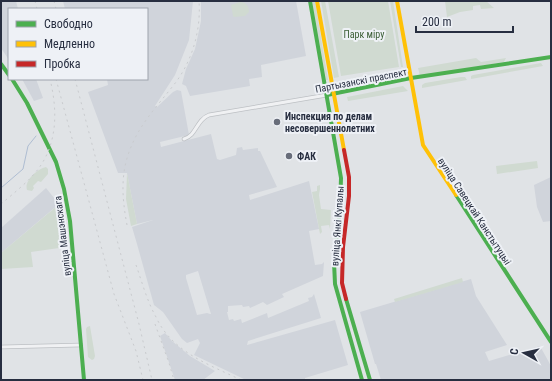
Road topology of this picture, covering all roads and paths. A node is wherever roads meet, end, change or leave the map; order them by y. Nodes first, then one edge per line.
1 (310, 1) edge
2 (317, 1) edge
3 (397, 1) edge
4 (551, 57) edge
5 (1, 64) edge
6 (8, 74) edge
7 (411, 78) junction
8 (13, 80) edge
9 (334, 94) junction
10 (327, 95) junction
11 (184, 139) dead end
12 (342, 283) junction
13 (335, 284) junction
14 (551, 342) edge
15 (81, 345) junction
16 (1, 347) edge
17 (84, 380) edge
18 (362, 380) edge
19 (370, 380) edge

1 - 10 main road, вуліца Янкі Купалы
2 - 9 main road, вуліца Янкі Купалы
3 - 7 main road, вуліца Савецкай Канстытуцыі
4 - 7 main road, Партызанскі праспект
5 - 6 main road
7 - 9 main road, Партызанскі праспект
7 - 14 main road, вуліца Савецкай Канстытуцыі
8 - 15 main road, вуліца Машэнскага
9 - 10 main road, Партызанскі праспект
9 - 12 main road, вуліца Янкі Купалы
10 - 11 street, Партызанскі праспект
10 - 13 main road, вуліца Янкі Купалы
12 - 13 main road
12 - 19 main road, вуліца Янкі Купалы
13 - 18 main road, вуліца Янкі Купалы
15 - 16 street
15 - 17 main road, вуліца Машэнскага

